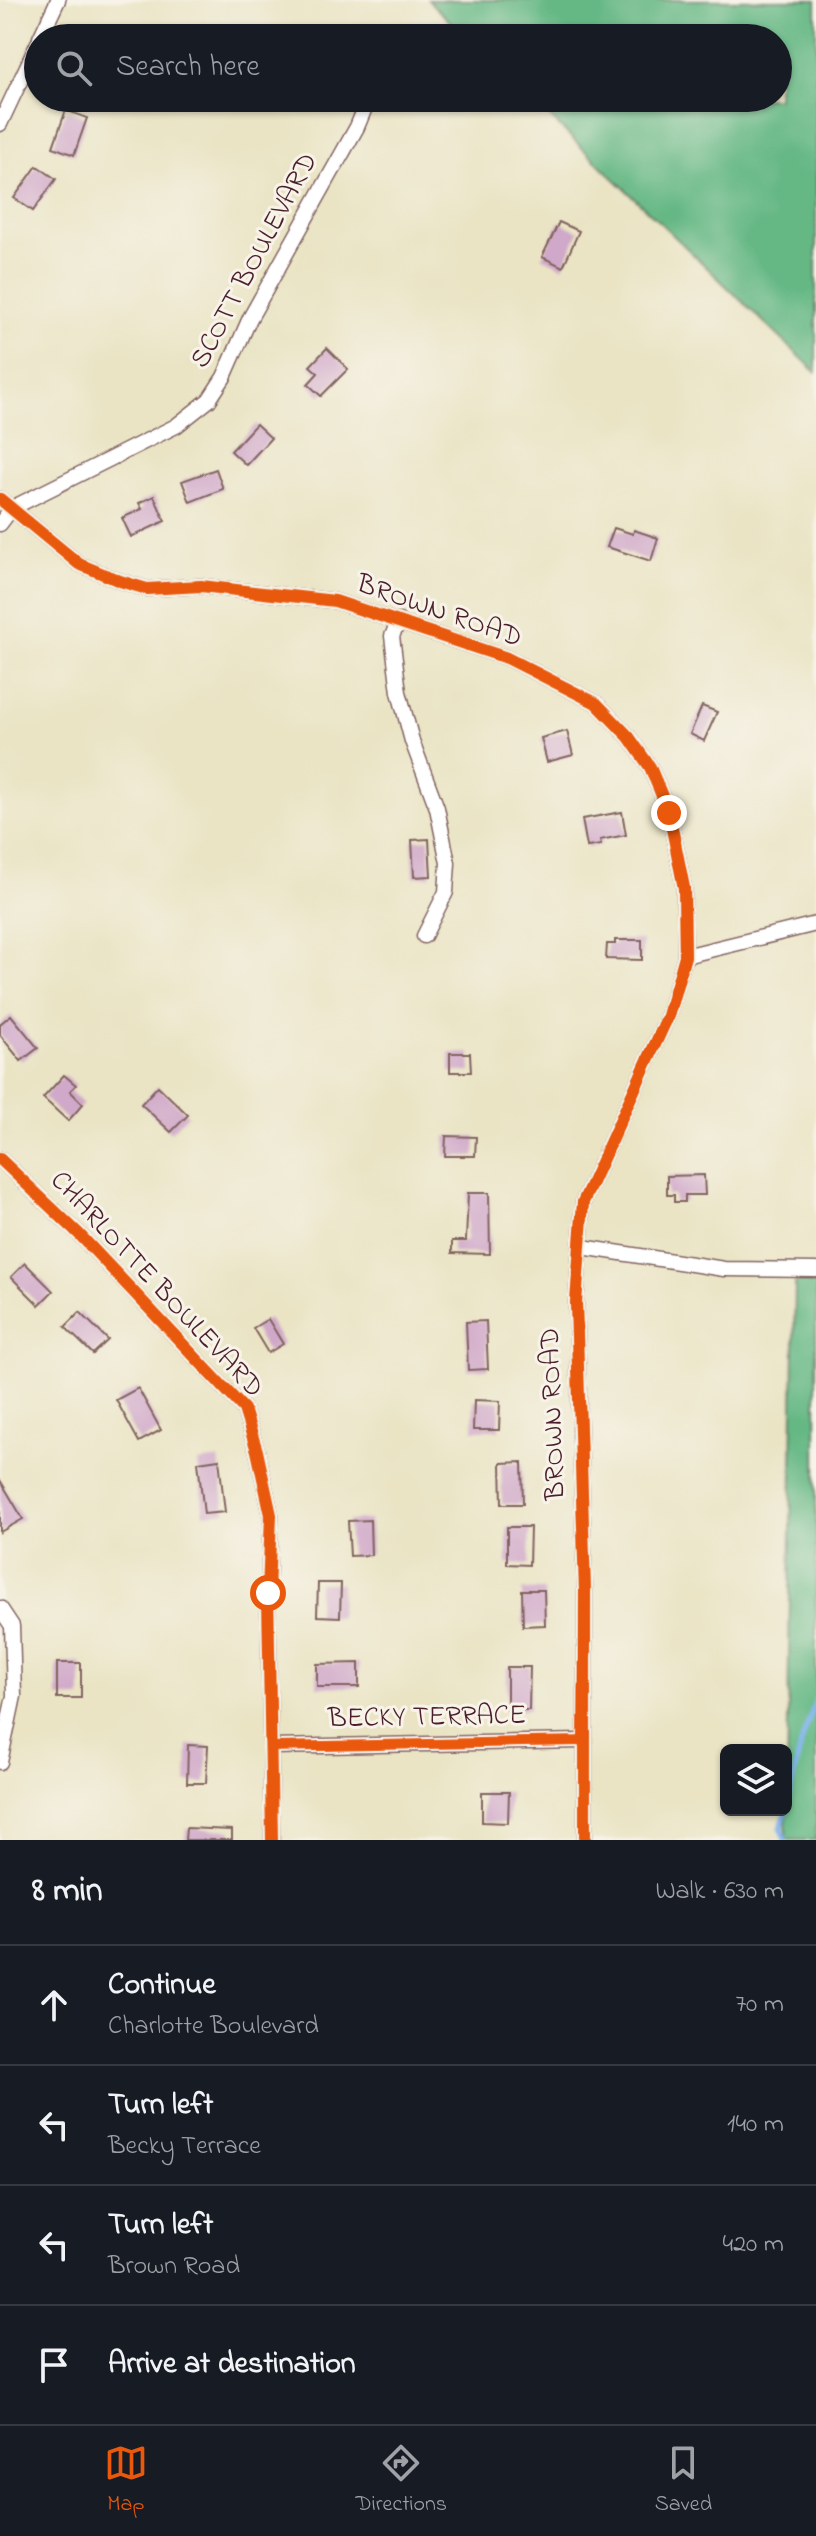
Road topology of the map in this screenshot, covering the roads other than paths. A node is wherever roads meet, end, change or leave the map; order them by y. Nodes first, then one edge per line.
1 (58, 0) edge
2 (47, 24) edge
3 (24, 72) edge
4 (363, 112) edge
5 (0, 124) edge
6 (6, 504) edge
7 (0, 524) edge
8 (399, 621) junction
9 (816, 924) edge
10 (424, 936) dead end
11 (685, 956) junction
12 (0, 1159) edge
13 (582, 1247) junction
14 (816, 1270) edge
15 (0, 1608) edge
16 (583, 1741) junction
17 (271, 1747) junction
18 (0, 1762) edge
19 (272, 1840) edge
20 (585, 1840) edge

1 - 2 street
3 - 5 street
4 - 6 street, SCOTT BOULEVARD
6 - 7 street, SCOTT BOULEVARD
6 - 8 street, BROWN ROAD
8 - 10 street
8 - 11 street, BROWN ROAD
9 - 11 street
11 - 13 street, BROWN ROAD
12 - 17 street, CHARLOTTE BOULEVARD
13 - 14 street
13 - 16 street, BROWN ROAD
15 - 18 street
16 - 17 street, BECKY TERRACE
16 - 20 street, BROWN ROAD
17 - 19 street, CHARLOTTE BOULEVARD

